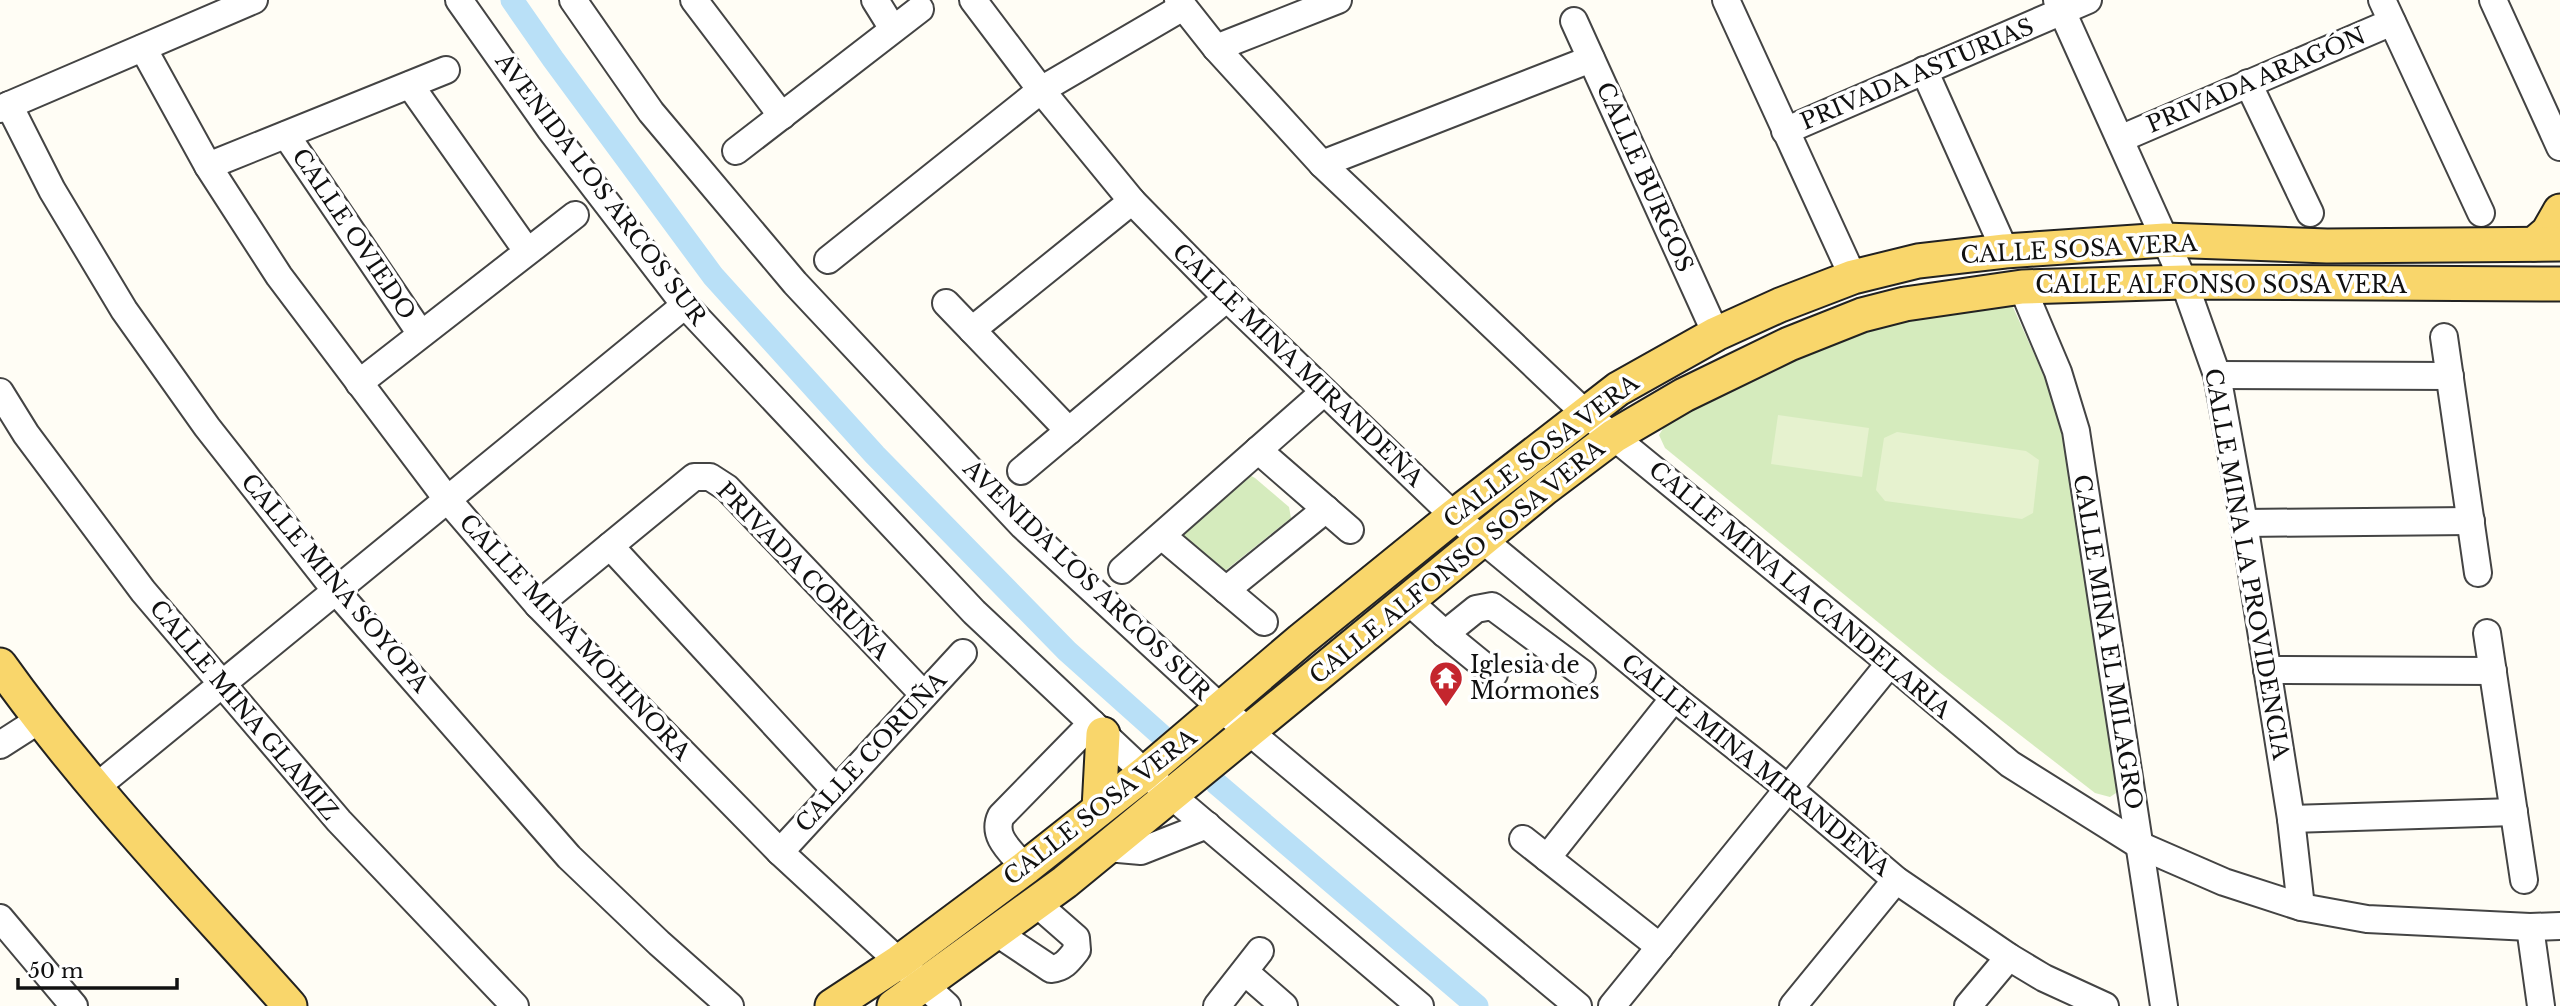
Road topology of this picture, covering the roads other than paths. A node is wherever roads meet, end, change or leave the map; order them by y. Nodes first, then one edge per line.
1 (254, 0) edge
2 (459, 0) edge
3 (573, 0) edge
4 (694, 0) edge
5 (875, 0) edge
6 (974, 0) edge
7 (1338, 0) edge
8 (1726, 0) edge
9 (2088, 0) edge
10 (2493, 0) edge
11 (1181, 4) edge
12 (2060, 6) edge
13 (920, 9) dead end
14 (2387, 11) edge
15 (1574, 21) dead end
16 (894, 30) junction
17 (143, 48) junction
18 (1216, 48) junction
19 (1591, 59) junction
20 (446, 70) dead end
21 (1924, 70) junction
22 (2248, 83) junction
23 (410, 85) junction
24 (1041, 90) junction
25 (2552, 104) edge
26 (5, 107) edge
27 (782, 116) junction
28 (1785, 131) junction
29 (286, 135) junction
30 (2120, 139) junction
31 (2560, 147) edge
32 (736, 151) dead end
33 (1322, 164) junction
34 (208, 166) junction
35 (1132, 201) junction
36 (2560, 211) edge
37 (2310, 213) dead end
38 (2482, 213) dead end
39 (575, 215) dead end
40 (2165, 240) junction
41 (2547, 244) edge
42 (527, 251) junction
43 (2005, 251) junction
44 (828, 260) dead end
45 (1853, 277) junction
46 (2185, 282) junction
47 (2560, 284) edge
48 (2022, 287) junction
49 (1227, 298) junction
50 (946, 303) dead end
51 (685, 305) junction
52 (972, 330) junction
53 (422, 334) junction
54 (1716, 334) junction
55 (2444, 337) dead end
56 (2217, 375) junction
57 (2449, 376) junction
58 (359, 383) junction
59 (0, 392) edge
60 (1324, 392) junction
61 (1586, 414) junction
62 (1069, 431) junction
63 (1614, 436) junction
64 (1258, 450) junction
65 (1021, 471) dead end
66 (447, 499) junction
67 (1326, 509) junction
68 (1454, 516) junction
69 (2471, 521) junction
70 (2244, 523) junction
71 (1350, 530) dead end
72 (1162, 537) junction
73 (1480, 539) junction
74 (610, 545) junction
75 (1122, 570) dead end
76 (2478, 573) dead end
77 (1226, 590) junction
78 (336, 591) junction
79 (1406, 599) junction
80 (538, 605) junction
81 (1264, 622) dead end
82 (2487, 633) dead end
83 (1445, 634) junction
84 (963, 653) dead end
85 (1890, 663) junction
86 (0, 665) edge
87 (2267, 670) junction
88 (2493, 671) junction
89 (1582, 673) dead end
90 (1494, 674) dead end
91 (223, 683) junction
92 (924, 695) junction
93 (1674, 698) junction
94 (1222, 709) junction
95 (39, 720) junction
96 (1098, 729) junction
97 (1248, 732) junction
98 (0, 745) edge
99 (1145, 773) junction
100 (95, 788) junction
101 (1789, 789) junction
102 (836, 791) junction
103 (1172, 796) junction
104 (1099, 809) junction
105 (2514, 812) junction
106 (2291, 819) junction
107 (1207, 825) junction
108 (1523, 839) dead end
109 (2139, 845) junction
110 (1107, 848) junction
111 (780, 852) junction
112 (1547, 858) junction
113 (1025, 868) junction
114 (1896, 880) junction
115 (2524, 880) dead end
116 (1036, 903) junction
117 (2301, 907) junction
118 (0, 918) edge
119 (2560, 926) edge
120 (2530, 927) junction
121 (997, 933) junction
122 (1660, 947) junction
123 (2009, 957) junction
124 (898, 962) junction
125 (935, 996) edge
126 (74, 1006) edge
127 (290, 1006) edge
128 (515, 1006) edge
129 (730, 1006) edge
130 (832, 1006) edge
131 (894, 1006) edge
132 (1217, 1006) edge
133 (1284, 1006) edge
134 (1420, 1006) edge
135 (1578, 1006) edge
136 (1612, 1006) edge
137 (1793, 1006) edge
138 (1968, 1006) edge
139 (2105, 1006) edge
140 (2164, 1006) edge
141 (2540, 1006) edge

1 - 17 street
2 - 51 street, AVENIDA LOS ARCOS SUR
3 - 94 street, AVENIDA LOS ARCOS SUR
4 - 27 street
5 - 16 street
6 - 24 street, CALLE MINA MIRANDEÑA
7 - 18 street
8 - 28 street
9 - 12 street, PRIVADA ASTURIAS
10 - 25 street
11 - 18 street, CALLE MINA LA CANDELARIA
11 - 24 street
12 - 21 street, PRIVADA ASTURIAS
12 - 30 street, CALLE MINA LA PROVIDENCIA
13 - 16 street
14 - 22 street, PRIVADA ARAGÓN
14 - 38 street, PRIVADA ARAGÓN
15 - 19 street, CALLE BURGOS
16 - 27 street
17 - 26 street
17 - 34 street, CALLE MINA MOHINORA
18 - 33 street, CALLE MINA LA CANDELARIA
19 - 33 street
19 - 54 street, CALLE BURGOS
20 - 23 street
21 - 28 street, PRIVADA ASTURIAS
21 - 43 street
22 - 30 street, PRIVADA ARAGÓN
22 - 37 street
23 - 29 street
23 - 42 street
24 - 35 street, CALLE MINA MIRANDEÑA
24 - 44 street
25 - 31 street
26 - 78 street, CALLE MINA SOYOPA
27 - 32 street
28 - 45 street
29 - 34 street
29 - 53 street, CALLE OVIEDO
30 - 40 street, CALLE MINA LA PROVIDENCIA
33 - 61 street, CALLE MINA LA CANDELARIA
34 - 58 street, CALLE MINA MOHINORA
35 - 49 street, CALLE MINA MIRANDEÑA
35 - 52 street
36 - 41 main road
39 - 42 street, CALLE OVIEDO
40 - 41 main road, CALLE SOSA VERA
40 - 43 main road, CALLE SOSA VERA
40 - 46 street, CALLE MINA LA PROVIDENCIA
42 - 53 street, CALLE OVIEDO
43 - 45 main road, CALLE SOSA VERA
45 - 54 main road, CALLE SOSA VERA
46 - 47 main road, CALLE ALFONSO SOSA VERA
46 - 48 main road, CALLE ALFONSO SOSA VERA
46 - 56 street, CALLE MINA LA PROVIDENCIA
48 - 63 main road, CALLE ALFONSO SOSA VERA
48 - 109 street, CALLE MINA EL MILAGRO
49 - 60 street, CALLE MINA MIRANDEÑA
49 - 62 street
50 - 52 street
51 - 66 street
51 - 96 street, AVENIDA LOS ARCOS SUR
52 - 62 street
53 - 58 street, CALLE OVIEDO
54 - 61 main road, CALLE SOSA VERA
55 - 57 street
56 - 57 street
56 - 70 street, CALLE MINA LA PROVIDENCIA
57 - 69 street
58 - 66 street, CALLE MINA MOHINORA
59 - 91 street, CALLE MINA GLAMIZ
60 - 64 street
60 - 68 street, CALLE MINA MIRANDEÑA
61 - 63 street, CALLE MINA LA CANDELARIA
61 - 68 main road, CALLE SOSA VERA
62 - 65 street
63 - 73 main road, CALLE ALFONSO SOSA VERA
63 - 85 street, CALLE MINA LA CANDELARIA
64 - 67 street
64 - 72 street
66 - 78 street
66 - 80 street, CALLE MINA MOHINORA
67 - 71 street
67 - 77 street
68 - 73 street, CALLE MINA MIRANDEÑA
68 - 94 main road, CALLE SOSA VERA
69 - 70 street
69 - 76 street
70 - 87 street, CALLE MINA LA PROVIDENCIA
72 - 75 street
72 - 77 street
73 - 79 main road, CALLE ALFONSO SOSA VERA
73 - 93 street, CALLE MINA MIRANDEÑA
74 - 80 street, PRIVADA CORUÑA
74 - 92 street, PRIVADA CORUÑA
74 - 102 street
77 - 81 street
78 - 91 street
78 - 129 street, CALLE MINA SOYOPA
79 - 83 street
79 - 97 main road, CALLE ALFONSO SOSA VERA
80 - 111 street, CALLE MINA MOHINORA
82 - 88 street
83 - 89 street
83 - 90 street
84 - 92 street, CALLE CORUÑA
85 - 101 street
85 - 109 street, CALLE MINA LA CANDELARIA
86 - 95 main road
87 - 88 street
87 - 106 street, CALLE MINA LA PROVIDENCIA
88 - 105 street
91 - 100 street
91 - 128 street, CALLE MINA GLAMIZ
92 - 102 street, CALLE CORUÑA
93 - 101 street, CALLE MINA MIRANDEÑA
93 - 112 street
94 - 97 street, AVENIDA LOS ARCOS SUR
94 - 99 main road, CALLE SOSA VERA
95 - 98 street
95 - 100 main road
96 - 99 street, AVENIDA LOS ARCOS SUR
96 - 104 main road
96 - 113 street
97 - 103 main road, CALLE ALFONSO SOSA VERA
97 - 135 street, AVENIDA LOS ARCOS SUR
99 - 103 street, AVENIDA LOS ARCOS SUR
99 - 104 main road, CALLE SOSA VERA
100 - 127 main road
101 - 114 street, CALLE MINA MIRANDEÑA
101 - 122 street
102 - 111 street, CALLE CORUÑA
103 - 107 street, AVENIDA LOS ARCOS SUR
103 - 110 main road, CALLE ALFONSO SOSA VERA
104 - 113 main road, CALLE SOSA VERA
105 - 106 street
105 - 115 street
106 - 117 street, CALLE MINA LA PROVIDENCIA
107 - 110 street
107 - 134 street, AVENIDA LOS ARCOS SUR
108 - 112 street
109 - 117 street, CALLE MINA LA CANDELARIA
109 - 140 street, CALLE MINA EL MILAGRO
110 - 116 main road, CALLE ALFONSO SOSA VERA
111 - 124 street, CALLE MINA MOHINORA
112 - 122 street
113 - 124 main road, CALLE SOSA VERA
114 - 123 street, CALLE MINA MIRANDEÑA
114 - 137 street
116 - 121 main road, CALLE ALFONSO SOSA VERA
116 - 121 street
117 - 120 street, CALLE MINA LA CANDELARIA
118 - 126 street
119 - 120 street, CALLE MINA LA CANDELARIA
120 - 141 street
121 - 125 main road, CALLE ALFONSO SOSA VERA
122 - 136 street
123 - 138 street
123 - 139 street, CALLE MINA MIRANDEÑA
124 - 125 street, CALLE MINA MOHINORA
124 - 130 main road, CALLE SOSA VERA
125 - 131 main road, CALLE ALFONSO SOSA VERA
132 - 133 street

